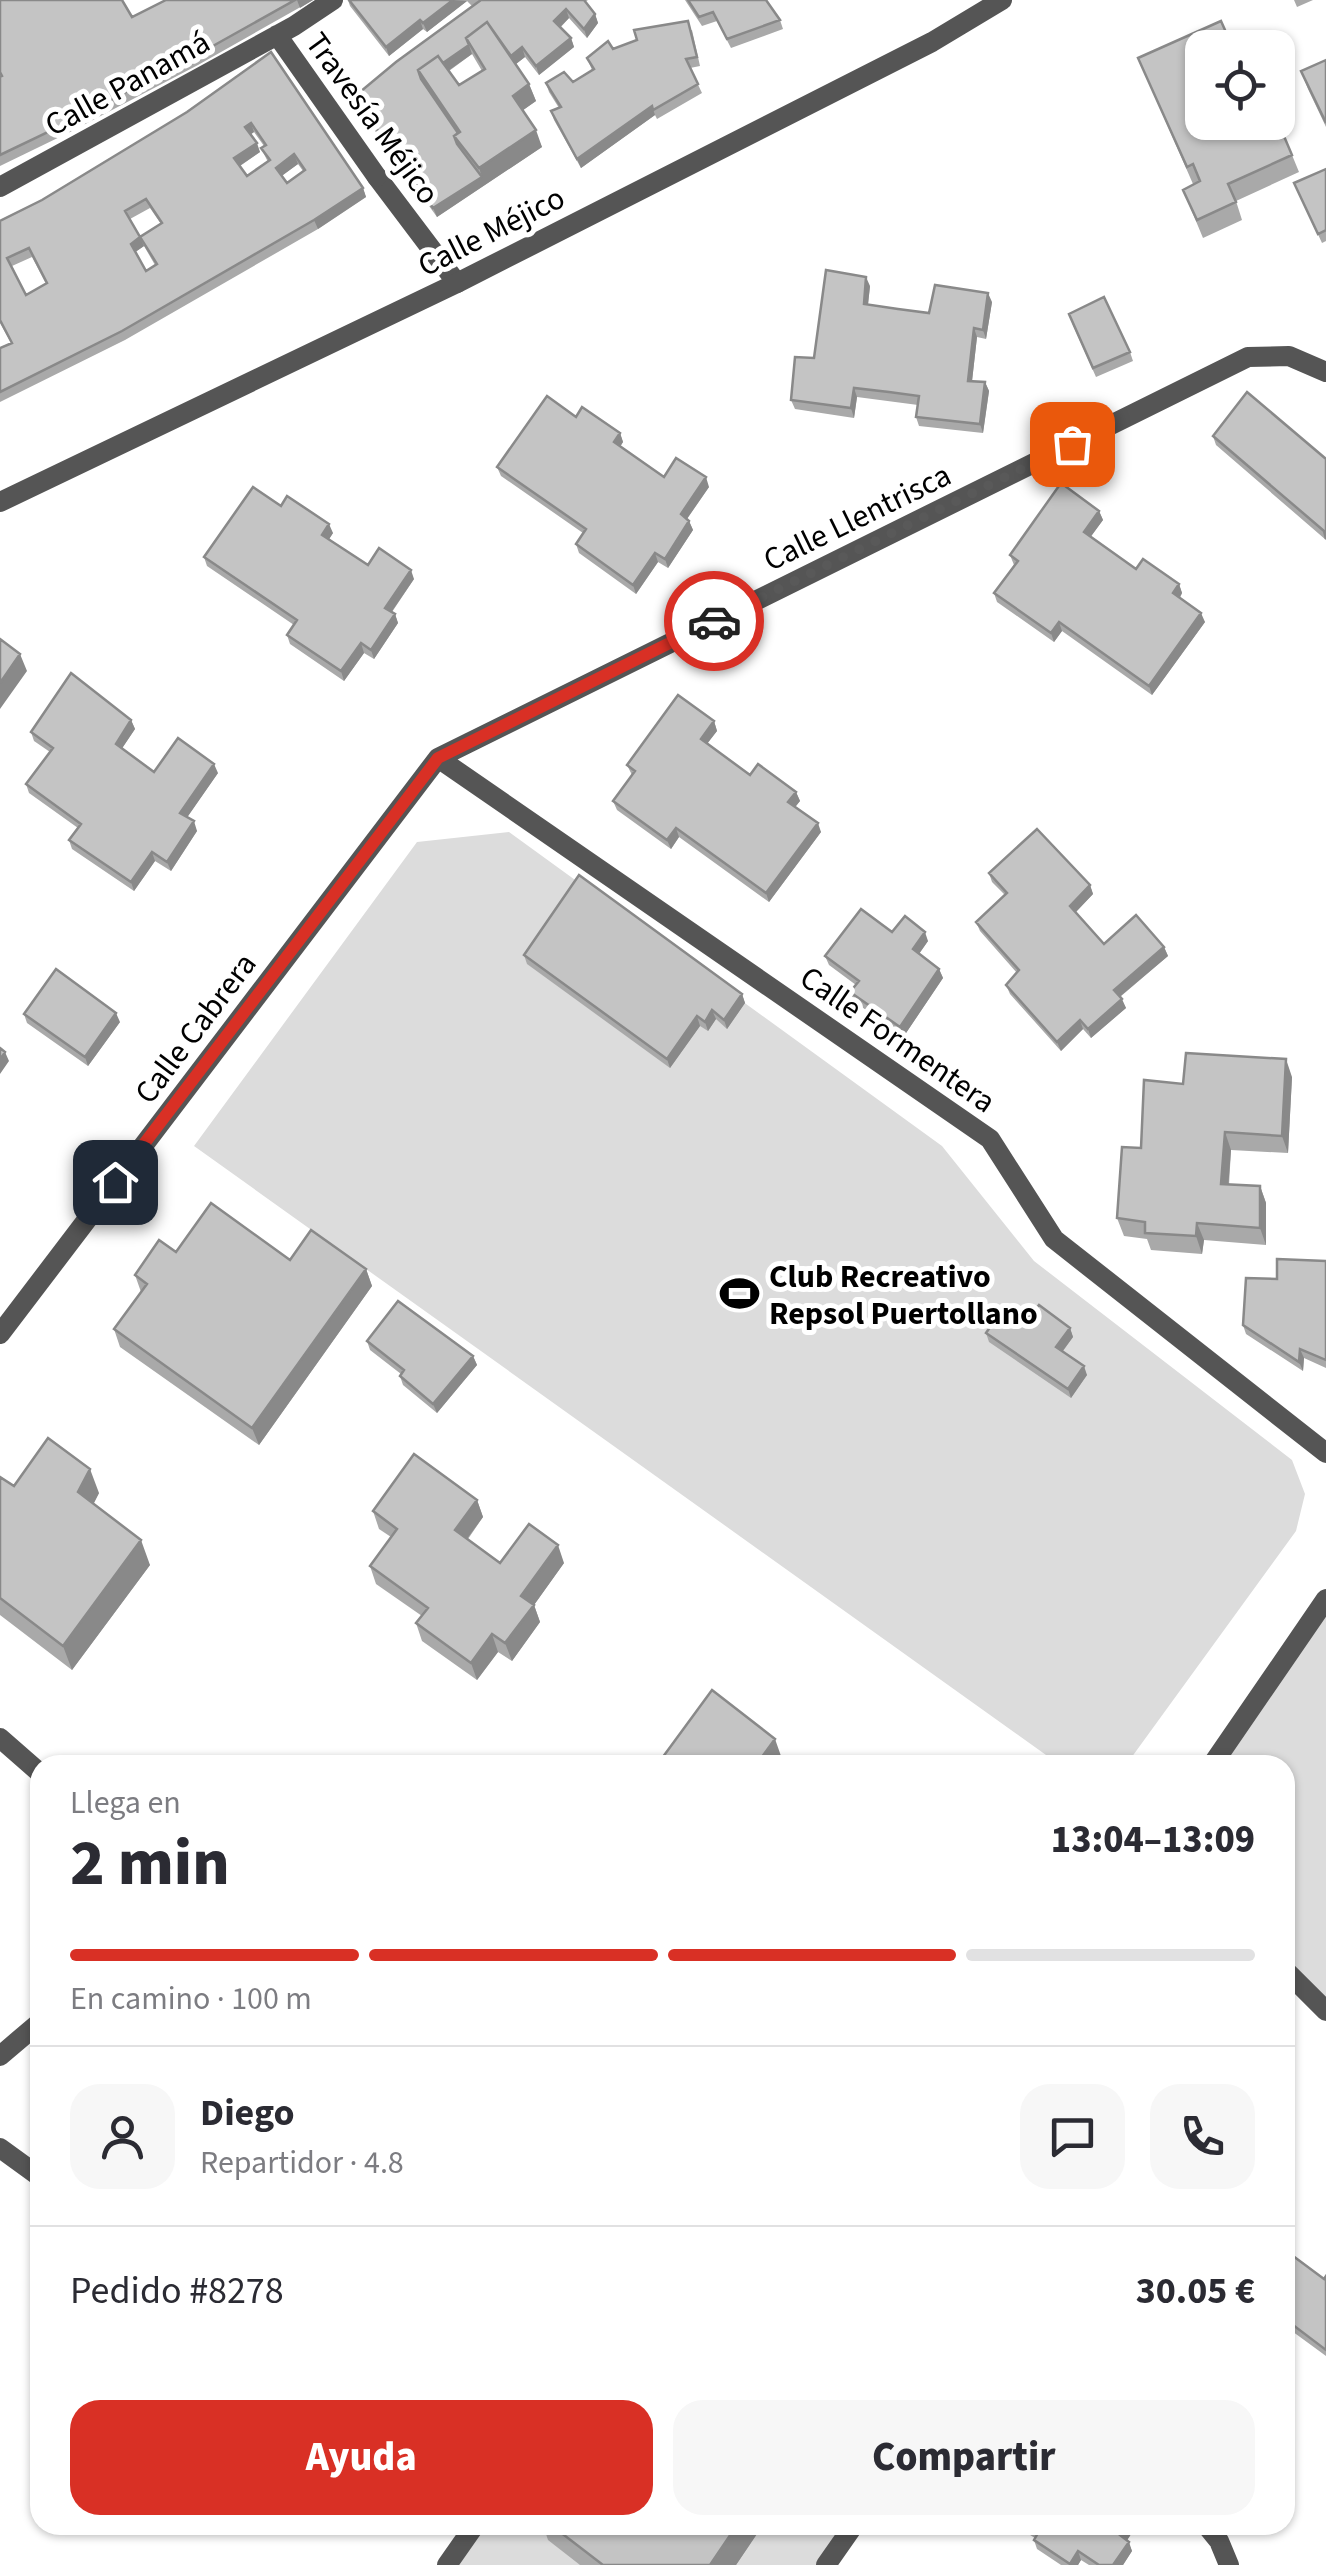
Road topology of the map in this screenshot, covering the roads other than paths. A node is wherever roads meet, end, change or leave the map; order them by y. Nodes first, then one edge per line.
1 (333, 0) edge
2 (1002, 0) edge
3 (277, 35) junction
4 (0, 187) edge
5 (458, 282) junction
6 (1326, 372) edge
7 (0, 502) edge
8 (438, 758) junction
9 (0, 1334) edge
10 (1326, 1453) edge
11 (1326, 1599) edge
12 (0, 1738) edge
13 (1219, 1755) edge
14 (30, 1764) edge
15 (1295, 1980) edge
16 (1326, 2011) edge
17 (30, 2030) edge
18 (0, 2056) edge
19 (0, 2148) edge
20 (30, 2170) edge
21 (468, 2535) edge
22 (847, 2535) edge
23 (1215, 2535) edge
24 (447, 2565) edge
25 (826, 2565) edge
26 (1228, 2565) edge

1 - 3 street, Calle Panamá
2 - 5 street, Calle Méjico
3 - 4 street, Calle Panamá
3 - 5 street, Travesía Méjico
5 - 7 street, Calle Méjico
6 - 8 street, Calle Llentrisca
8 - 9 street, Calle Cabrera
8 - 10 street, Calle Formentera
11 - 13 street
12 - 14 street
15 - 16 street
17 - 18 street
19 - 20 street
21 - 24 street
22 - 25 street
23 - 26 street

